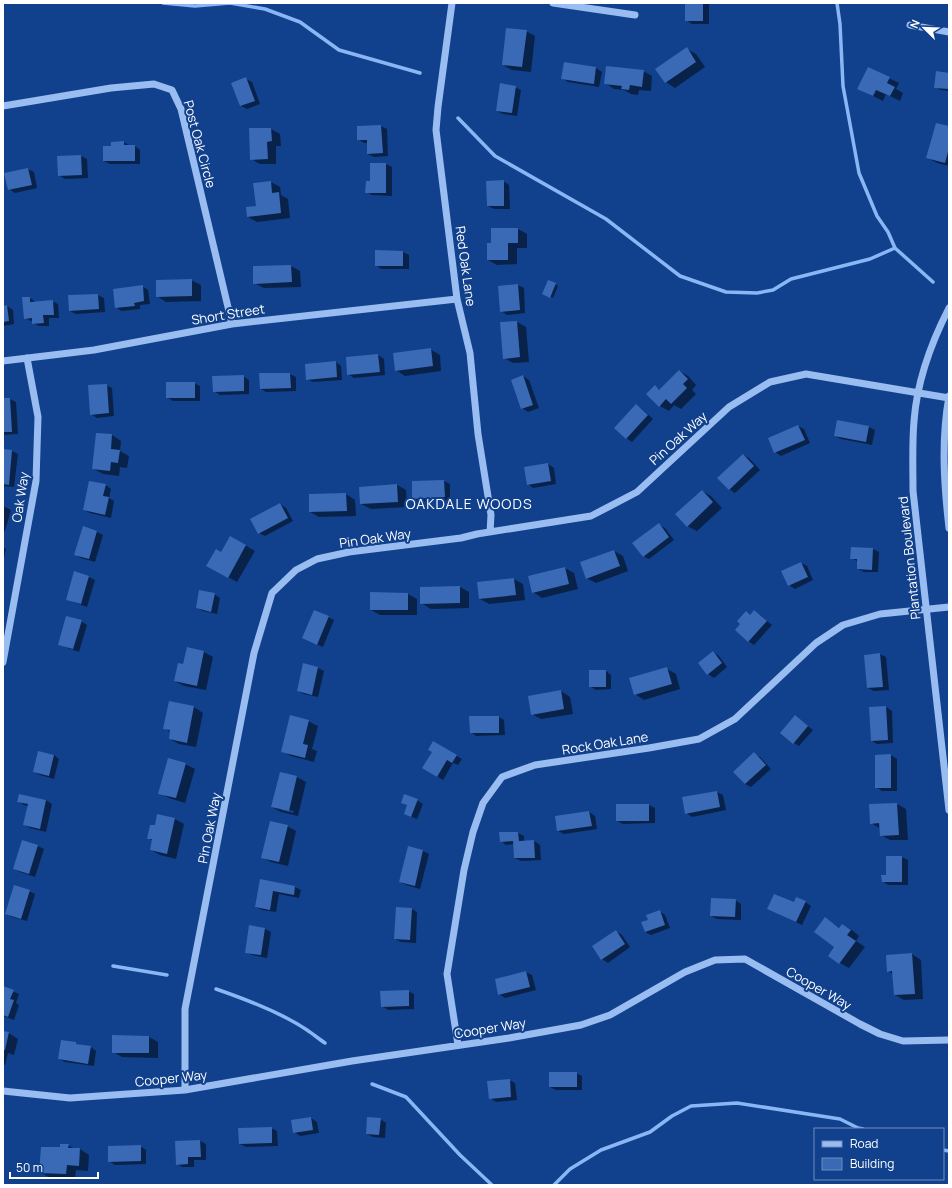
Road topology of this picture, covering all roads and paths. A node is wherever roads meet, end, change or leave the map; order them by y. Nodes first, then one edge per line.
1 (452, 3) edge
2 (553, 3) edge
3 (635, 15) dead end
4 (910, 26) dead end
5 (949, 32) edge
6 (3, 106) edge
7 (457, 299) junction
8 (949, 308) edge
9 (232, 324) junction
10 (26, 358) junction
11 (3, 361) edge
12 (918, 392) junction
13 (949, 397) edge
14 (949, 528) edge
15 (490, 532) junction
16 (949, 607) edge
17 (927, 610) junction
18 (3, 662) edge
19 (946, 750) edge
20 (949, 810) edge
21 (949, 1040) edge
22 (458, 1045) junction
23 (185, 1090) junction
24 (3, 1092) edge

1 - 7 street, Red Oak Lane
2 - 3 street
4 - 5 street
6 - 9 street, Post Oak Circle
7 - 9 street, Short Street
7 - 15 street, Red Oak Lane
8 - 12 street, Plantation Boulevard
9 - 10 street, Short Street
10 - 11 street, Short Street
10 - 18 street, Oak Way
12 - 13 street, Pin Oak Way
12 - 15 street, Pin Oak Way
12 - 17 street, Plantation Boulevard
13 - 14 street
15 - 23 street, Pin Oak Way
16 - 17 street, Rock Oak Lane
17 - 19 street, Plantation Boulevard
17 - 22 street, Rock Oak Lane
19 - 20 street, Plantation Boulevard
21 - 22 street, Cooper Way
22 - 23 street, Cooper Way
23 - 24 street, Cooper Way

